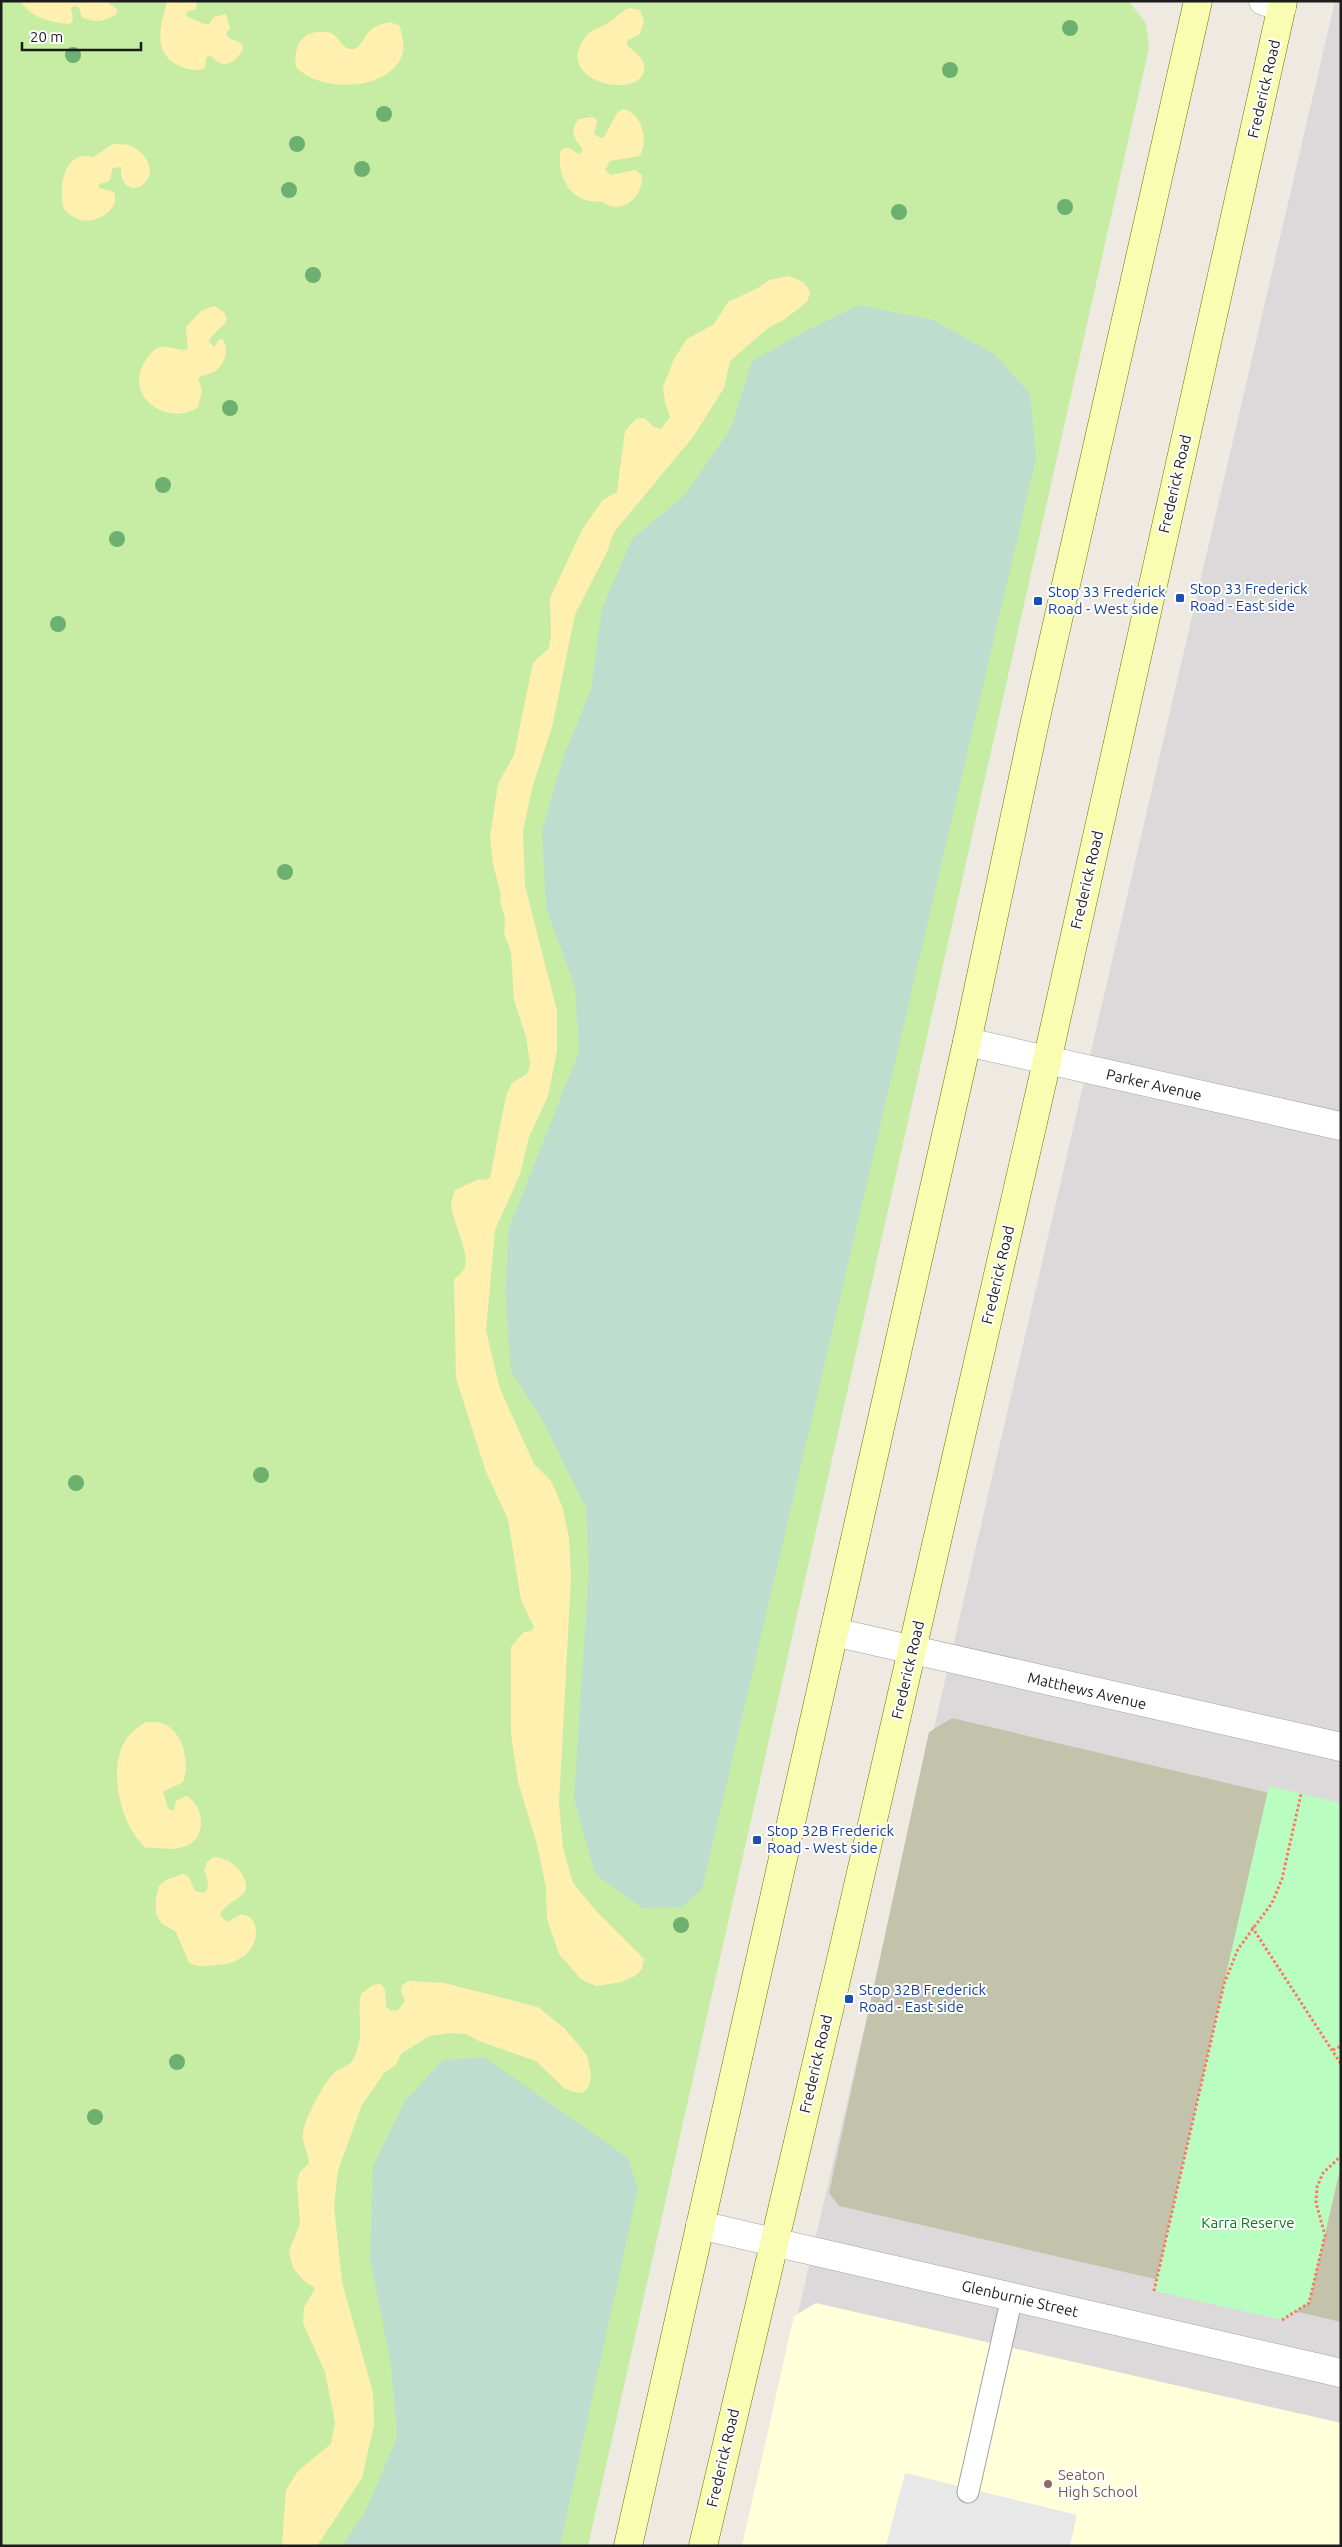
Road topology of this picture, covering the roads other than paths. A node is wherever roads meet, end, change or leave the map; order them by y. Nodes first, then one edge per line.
1 (1198, 1) edge
2 (1276, 3) edge
3 (967, 1042) junction
4 (1047, 1061) junction
5 (1341, 1126) edge
6 (834, 1632) junction
7 (912, 1651) junction
8 (1341, 1747) edge
9 (700, 2225) junction
10 (774, 2242) junction
11 (1012, 2297) junction
12 (1341, 2372) edge
13 (968, 2492) dead end
14 (628, 2546) edge
15 (703, 2546) edge

1 - 3 main road
2 - 4 main road, Frederick Road
3 - 4 street, Parker Avenue
3 - 6 main road
4 - 5 street, Parker Avenue
4 - 7 main road, Frederick Road
6 - 7 street, Matthews Avenue
6 - 9 main road
7 - 8 street, Matthews Avenue
7 - 10 main road, Frederick Road
9 - 10 street, Glenburnie Street
9 - 14 main road
10 - 11 street, Glenburnie Street
10 - 15 main road, Frederick Road
11 - 12 street, Glenburnie Street
11 - 13 lane

